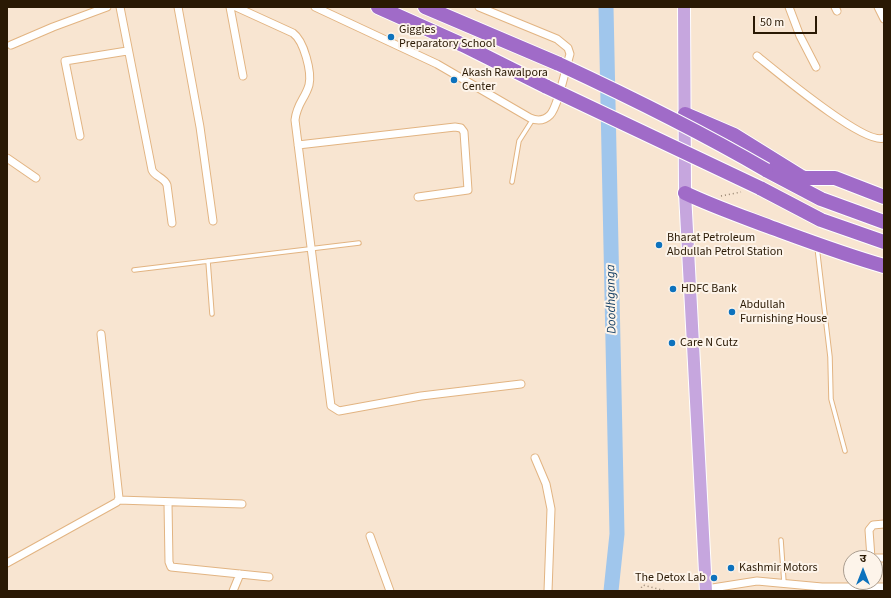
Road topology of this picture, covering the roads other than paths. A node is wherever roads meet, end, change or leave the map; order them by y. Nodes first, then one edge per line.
1 (107, 7) edge
2 (120, 7) edge
3 (178, 7) edge
4 (230, 7) edge
5 (236, 7) edge
6 (316, 7) edge
7 (378, 7) edge
8 (425, 7) edge
9 (480, 7) edge
10 (684, 7) edge
11 (789, 7) edge
12 (878, 7) edge
13 (884, 19) edge
14 (11, 45) dead end
15 (128, 51) junction
16 (757, 56) dead end
17 (816, 67) dead end
18 (243, 76) dead end
19 (685, 114) junction
20 (533, 119) junction
21 (80, 136) dead end
22 (884, 138) edge
23 (298, 145) junction
24 (7, 158) edge
25 (36, 178) dead end
26 (512, 182) dead end
27 (685, 192) junction
28 (418, 197) dead end
29 (884, 197) edge
30 (213, 221) dead end
31 (884, 222) edge
32 (172, 223) dead end
33 (884, 242) edge
34 (359, 243) dead end
35 (816, 244) junction
36 (311, 249) junction
37 (208, 262) junction
38 (884, 266) edge
39 (134, 270) dead end
40 (212, 314) dead end
41 (101, 334) dead end
42 (521, 384) dead end
43 (845, 451) dead end
44 (536, 458) dead end
45 (118, 500) junction
46 (168, 503) junction
47 (242, 504) dead end
48 (884, 524) edge
49 (370, 536) dead end
50 (781, 540) dead end
51 (884, 558) edge
52 (7, 563) edge
53 (240, 574) junction
54 (269, 577) dead end
55 (784, 583) junction
56 (843, 586) edge
57 (793, 588) edge
58 (706, 590) edge
59 (233, 591) edge
60 (390, 591) edge
61 (548, 591) edge

1 - 14 street
2 - 15 street
3 - 30 street
4 - 18 street
5 - 23 street
6 - 20 street
7 - 33 highway, bridge
8 - 31 highway, bridge
9 - 20 street
10 - 19 main road
11 - 17 street
12 - 13 street
15 - 21 street
15 - 32 street
16 - 22 street
19 - 27 main road
19 - 29 highway
20 - 26 lane
23 - 28 street
23 - 36 street
24 - 25 street
27 - 35 highway
27 - 58 main road
34 - 36 lane
35 - 38 highway
35 - 43 lane
36 - 37 lane
36 - 42 street
37 - 39 lane
37 - 40 lane
41 - 45 street
44 - 61 street
45 - 46 street
45 - 52 street
46 - 47 street
46 - 53 street
48 - 51 street
49 - 60 street
50 - 55 lane
53 - 54 street
53 - 59 street
55 - 57 street
55 - 58 street
56 - 57 street

